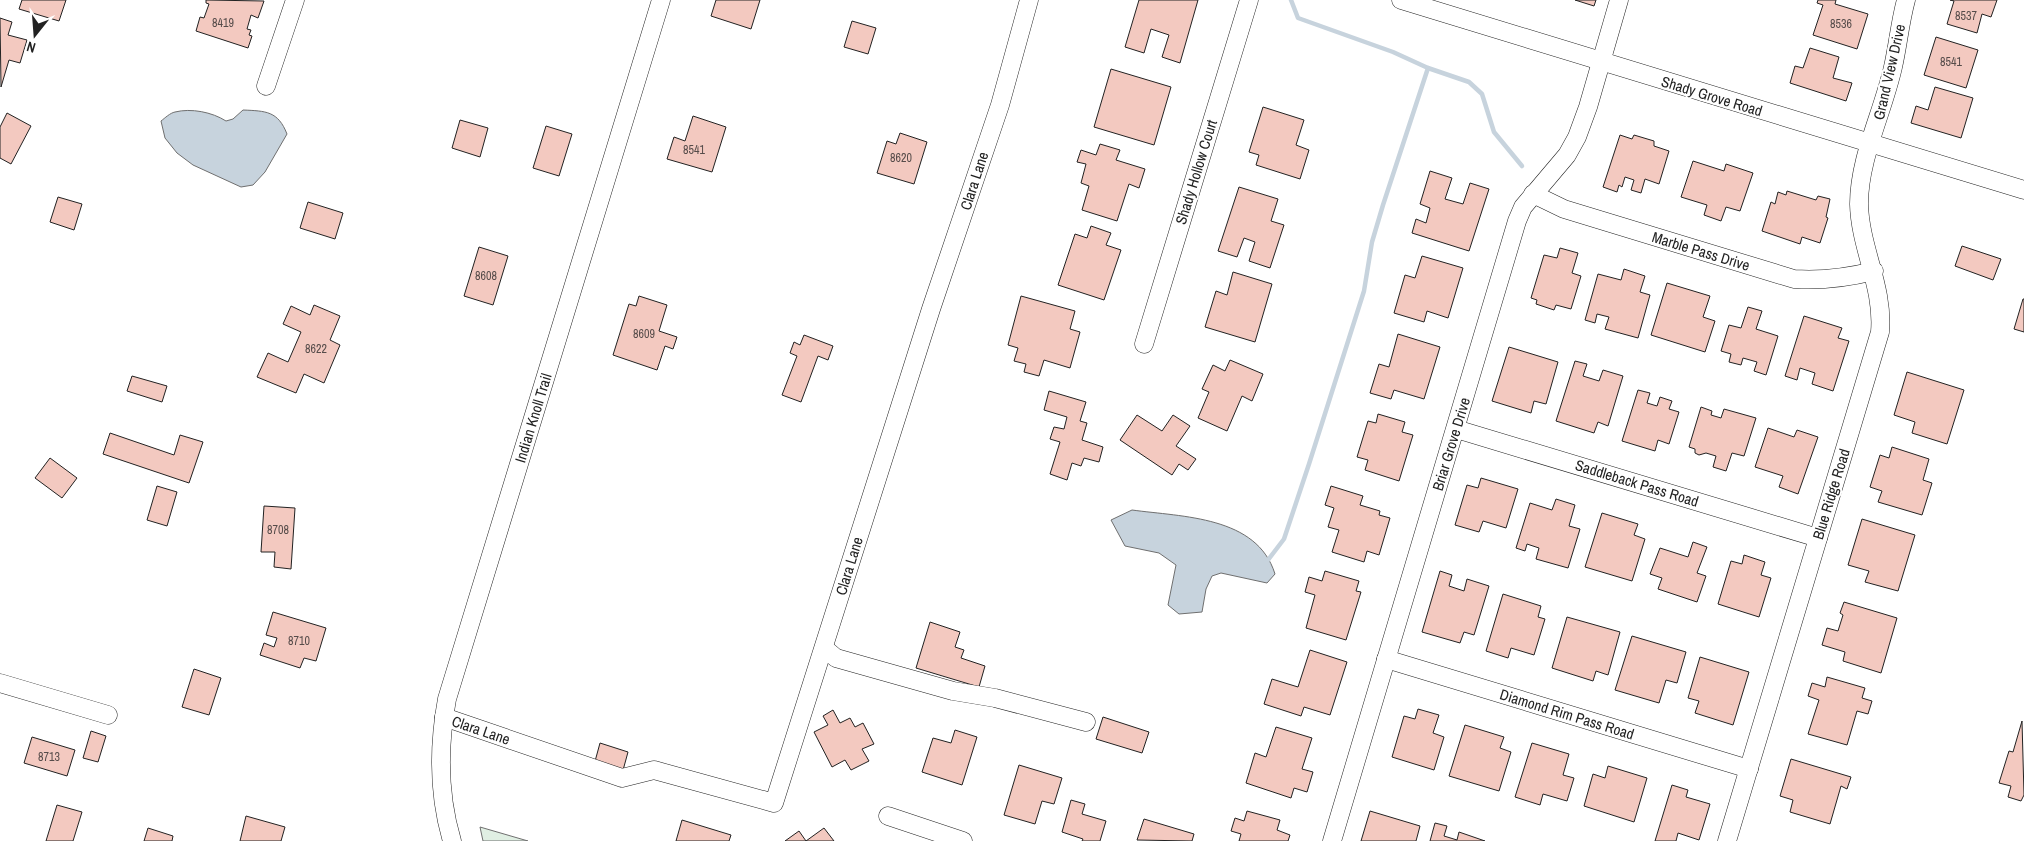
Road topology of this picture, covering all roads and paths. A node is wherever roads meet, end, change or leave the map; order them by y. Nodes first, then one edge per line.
1 (294, 0) edge
2 (661, 0) edge
3 (1029, 0) edge
4 (1249, 0) edge
5 (1619, 0) edge
6 (1906, 0) edge
7 (1413, 2) edge
8 (1600, 62) junction
9 (266, 86) dead end
10 (1871, 144) junction
11 (2024, 190) edge
12 (1534, 194) junction
13 (1874, 271) junction
14 (1144, 344) dead end
15 (1456, 429) junction
16 (1818, 538) junction
17 (824, 648) junction
18 (1386, 659) junction
19 (0, 683) edge
20 (108, 715) dead end
21 (444, 717) junction
22 (1086, 722) dead end
23 (1749, 769) junction
24 (888, 816) dead end
25 (452, 841) edge
26 (963, 841) edge
27 (1332, 841) edge
28 (1727, 841) edge

1 - 9 street
2 - 21 street, Indian Knoll Trail
3 - 17 street, Clara Lane
4 - 14 street, Shady Hollow Court
5 - 8 street, Briar Grove Drive
6 - 10 street, Grand View Drive
7 - 8 street, Shady Grove Road
8 - 10 street, Shady Grove Road
8 - 12 street, Briar Grove Drive
10 - 11 street, Shady Grove Road
10 - 13 street, Blue Ridge Road
12 - 13 street, Marble Pass Drive
12 - 15 street, Briar Grove Drive
13 - 16 street, Blue Ridge Road
15 - 16 street, Saddleback Pass Road
15 - 18 street, Briar Grove Drive
16 - 23 street, Blue Ridge Road
17 - 21 street, Clara Lane
17 - 22 street
18 - 23 street, Diamond Rim Pass Road
18 - 27 street, Briar Grove Drive
19 - 20 street
21 - 25 street, Indian Knoll Trail
23 - 28 street, Blue Ridge Road
24 - 26 street

